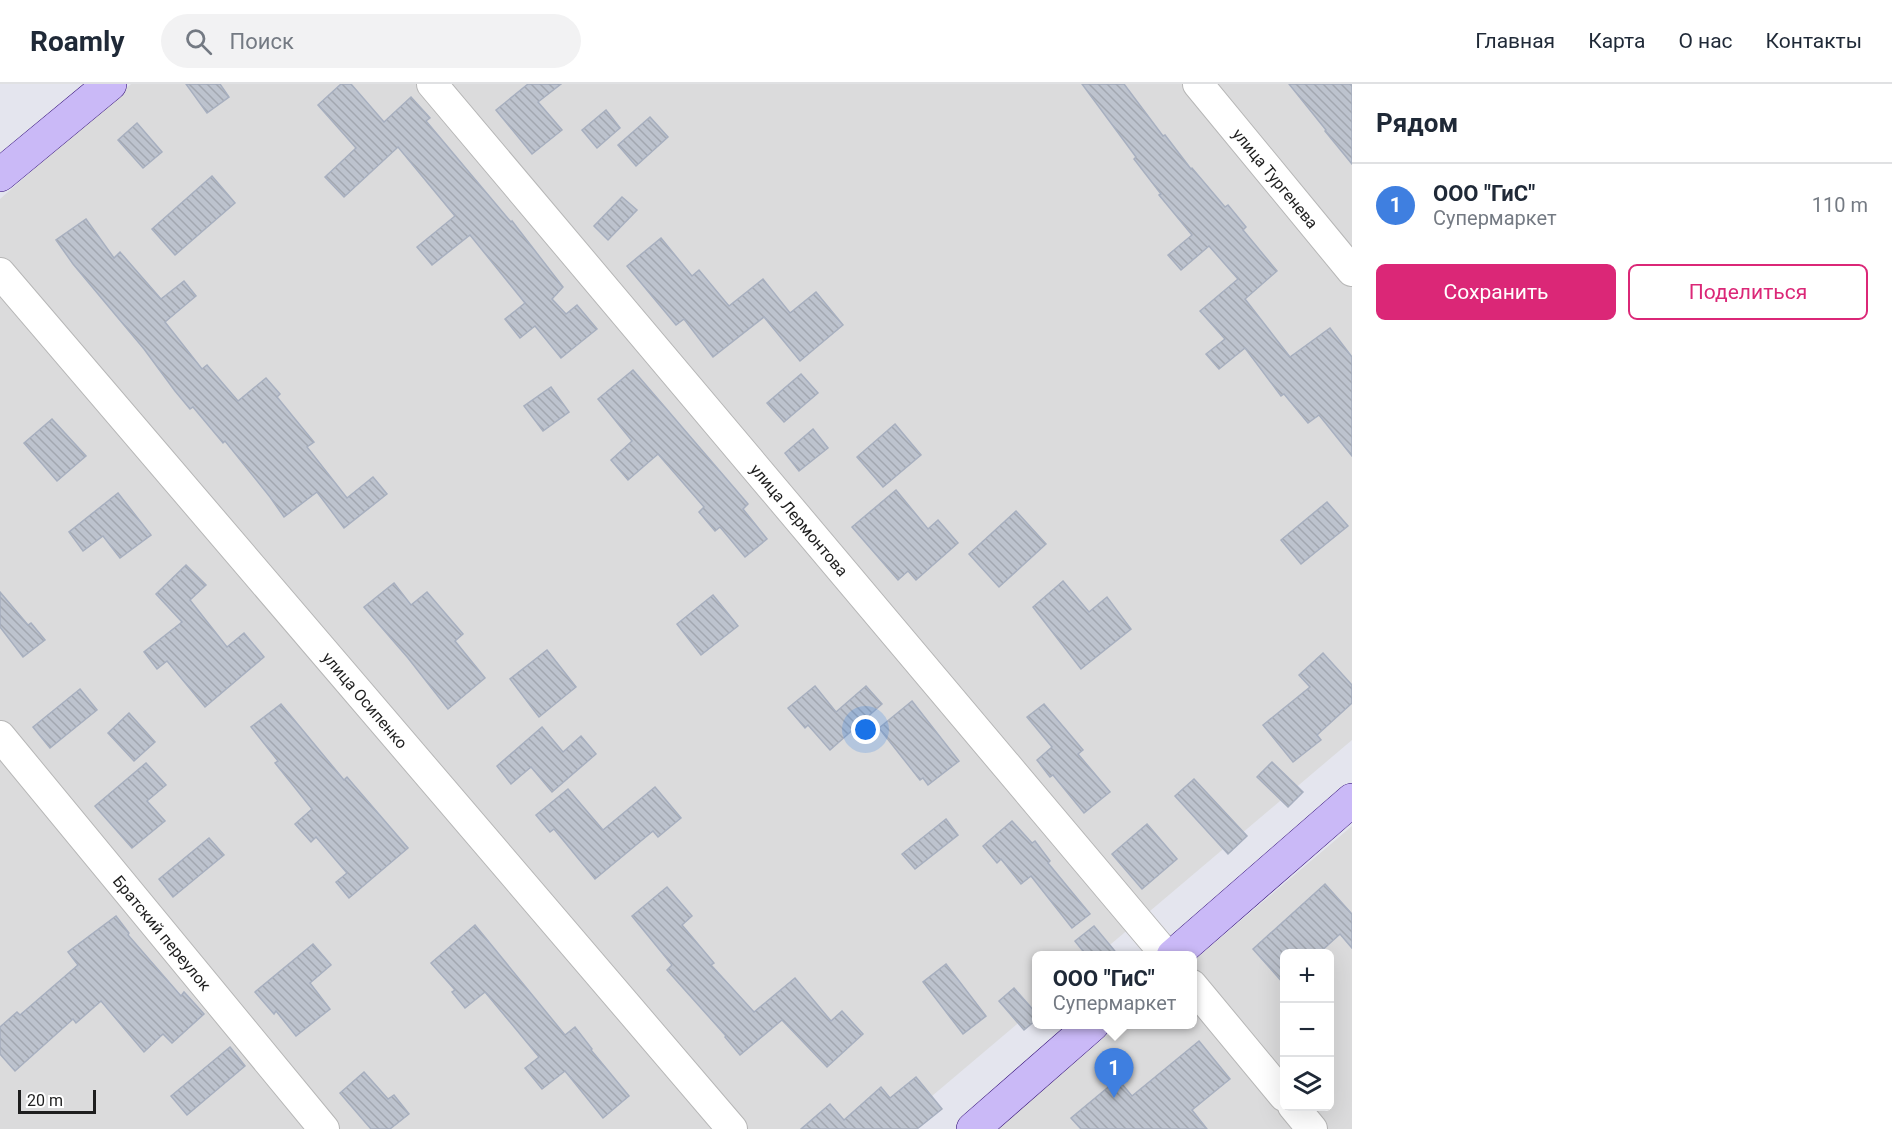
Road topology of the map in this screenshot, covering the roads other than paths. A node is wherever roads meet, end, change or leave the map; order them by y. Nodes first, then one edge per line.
1 (110, 84) edge
2 (432, 84) edge
3 (1198, 84) edge
4 (0, 175) edge
5 (1352, 271) edge
6 (0, 273) edge
7 (0, 736) edge
8 (1352, 800) edge
9 (1163, 951) edge
10 (1179, 951) edge
11 (1197, 991) edge
12 (1087, 1029) edge
13 (1280, 1091) edge
14 (1296, 1111) edge
15 (324, 1129) edge
16 (732, 1129) edge
17 (973, 1129) edge
18 (1312, 1129) edge

1 - 4 street
2 - 9 street, улица Лермонтова
3 - 5 street, улица Тургенева
6 - 16 street, улица Осипенко
7 - 15 street, Братский переулок
8 - 10 street
11 - 13 street
12 - 17 street
14 - 18 street

